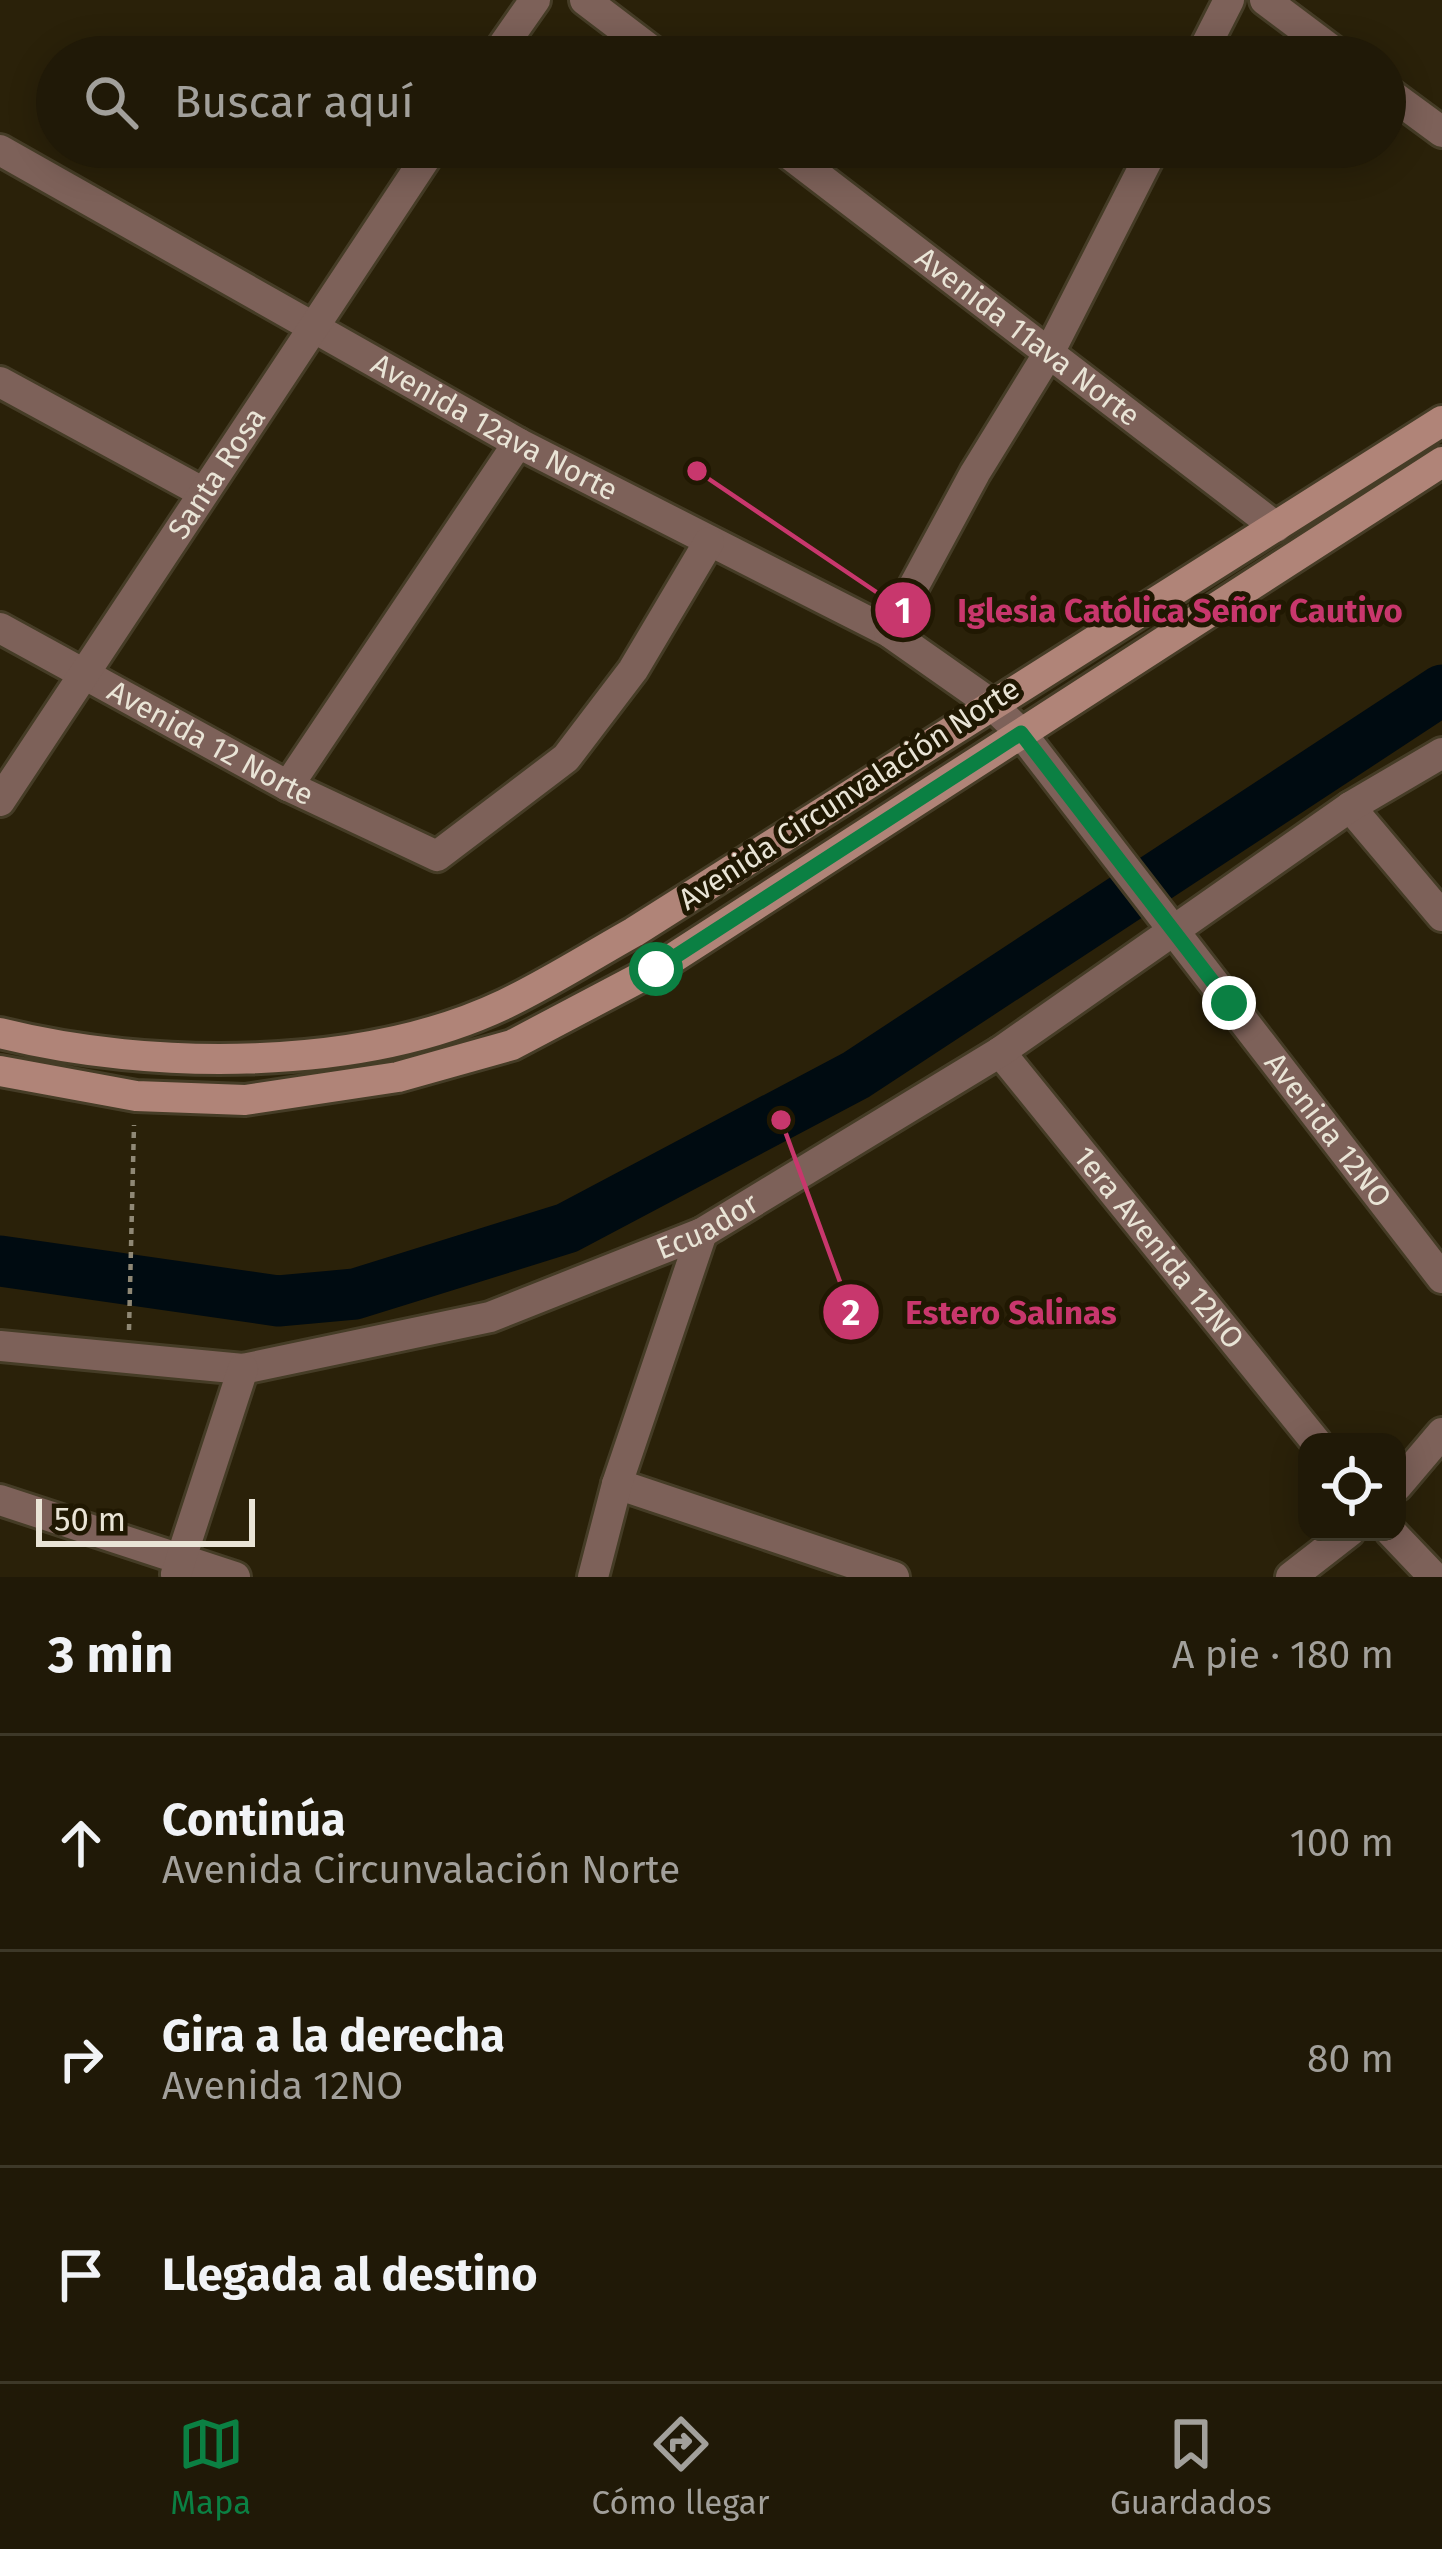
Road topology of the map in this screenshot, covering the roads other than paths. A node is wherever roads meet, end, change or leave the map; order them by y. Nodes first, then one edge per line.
1 (535, 0) edge
2 (585, 0) edge
3 (1229, 0) edge
4 (1265, 0) edge
5 (510, 36) edge
6 (632, 36) edge
7 (1211, 36) edge
8 (1313, 36) edge
9 (1406, 105) edge
10 (1442, 132) edge
11 (0, 150) edge
12 (419, 168) edge
13 (808, 168) edge
14 (1143, 168) edge
15 (311, 324) junction
16 (1050, 351) junction
17 (0, 382) edge
18 (1442, 421) edge
19 (518, 443) junction
20 (1442, 462) edge
21 (202, 492) junction
22 (1276, 527) junction
23 (709, 542) junction
24 (0, 628) edge
25 (889, 632) junction
26 (86, 675) junction
27 (990, 703) junction
28 (1021, 733) junction
29 (1442, 753) edge
30 (288, 786) junction
31 (0, 801) edge
32 (1350, 807) junction
33 (1442, 916) edge
34 (1168, 924) junction
35 (0, 1033) edge
36 (1000, 1052) junction
37 (0, 1071) edge
38 (702, 1233) junction
39 (1442, 1278) edge
40 (0, 1346) edge
41 (243, 1369) junction
42 (1309, 1433) edge
43 (1442, 1433) edge
44 (1406, 1475) edge
45 (617, 1484) junction
46 (0, 1500) edge
47 (1337, 1541) edge
48 (1400, 1541) edge
49 (178, 1568) edge
50 (235, 1577) edge
51 (593, 1577) edge
52 (894, 1577) edge
53 (1291, 1577) edge
54 (1434, 1577) edge

1 - 5 street
2 - 6 street
3 - 7 street
4 - 8 street
9 - 10 street
11 - 15 street, Avenida 12ava Norte
12 - 15 street, Santa Rosa
13 - 16 street, Avenida 11ava Norte
14 - 16 street
15 - 19 street, Avenida 12ava Norte
15 - 21 street, Santa Rosa
16 - 22 street, Avenida 11ava Norte
16 - 25 street
17 - 21 street
18 - 22 main road, Avenida Circunvalación Norte
19 - 23 street, Avenida 12ava Norte
19 - 30 street
20 - 28 main road, Avenida Circunvalación Norte
21 - 26 street, Santa Rosa
22 - 27 main road, Avenida Circunvalación Norte
23 - 25 street, Avenida 12ava Norte
23 - 30 street, Avenida 12 Norte
24 - 26 street, Avenida 12 Norte
25 - 27 street, Avenida 12ava Norte
26 - 30 street, Avenida 12 Norte
26 - 31 street, Santa Rosa
27 - 28 street, Avenida 12NO
27 - 35 main road, Avenida Circunvalación Norte
28 - 34 street, Avenida 12NO
28 - 37 main road, Avenida Circunvalación Norte
29 - 32 street, Ecuador
32 - 33 street
32 - 34 street, Ecuador
34 - 36 street, Ecuador
34 - 39 street, Avenida 12NO
36 - 38 street, Ecuador
36 - 42 street, 1era Avenida 12NO
38 - 41 street, Ecuador
38 - 45 street
40 - 41 street, Ecuador
41 - 49 street
43 - 44 street
45 - 51 street
45 - 52 street
46 - 49 street
47 - 53 street
48 - 54 street
49 - 50 street

